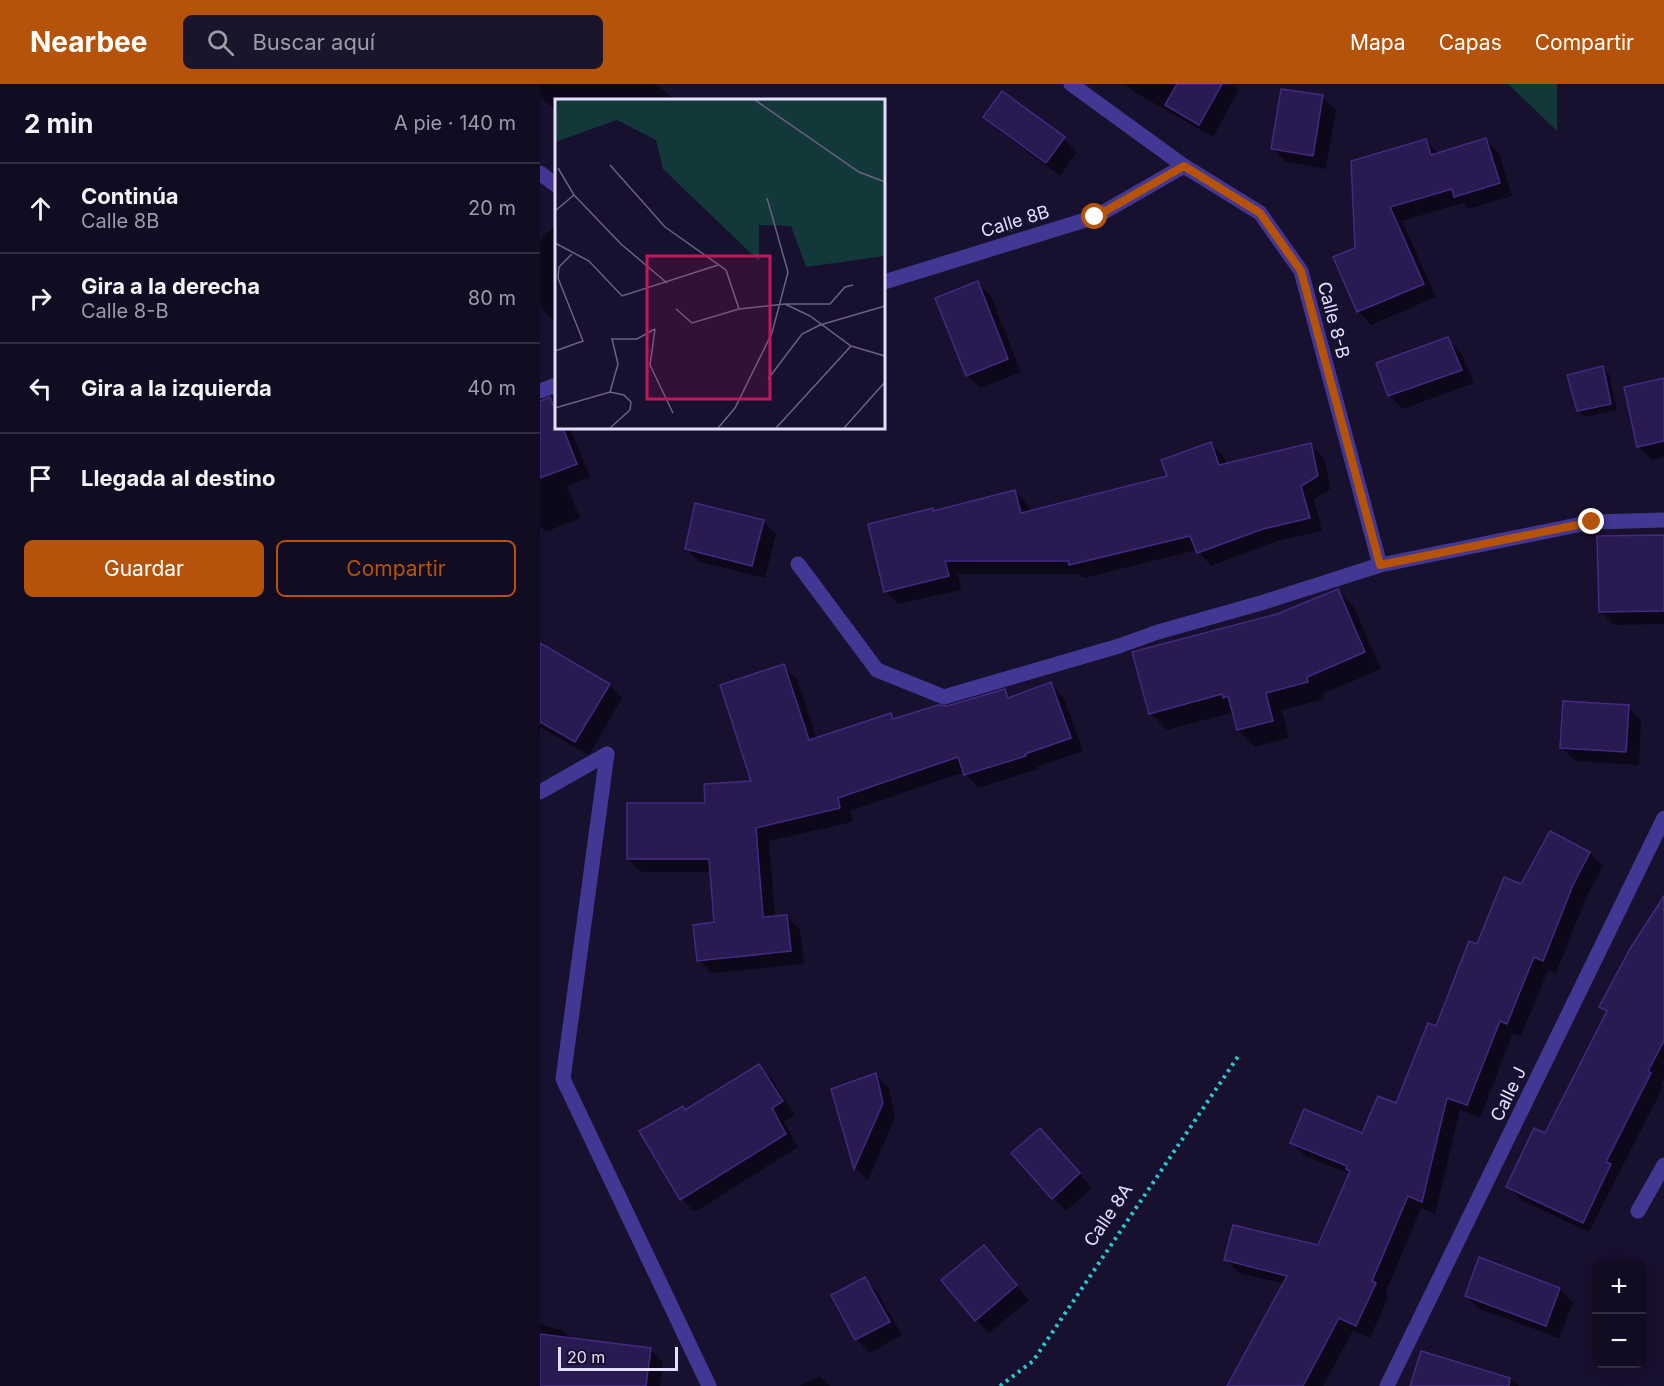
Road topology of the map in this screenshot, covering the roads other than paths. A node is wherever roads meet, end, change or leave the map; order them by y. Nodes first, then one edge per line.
1 (1071, 84) edge
2 (1184, 166) junction
3 (540, 173) edge
4 (555, 184) edge
5 (885, 282) edge
6 (555, 386) edge
7 (540, 391) edge
8 (1664, 520) edge
9 (798, 564) dead end
10 (1380, 565) junction
11 (540, 792) edge
12 (1664, 818) edge
13 (1664, 1165) edge
14 (1638, 1211) dead end
15 (709, 1386) edge
16 (1387, 1386) edge

1 - 2 street, Calle 8-B
2 - 5 street, Calle 8B
2 - 10 street, Calle 8-B
3 - 4 street
6 - 7 street
8 - 10 street
9 - 10 street
11 - 15 street
12 - 16 street, Calle J
13 - 14 street

